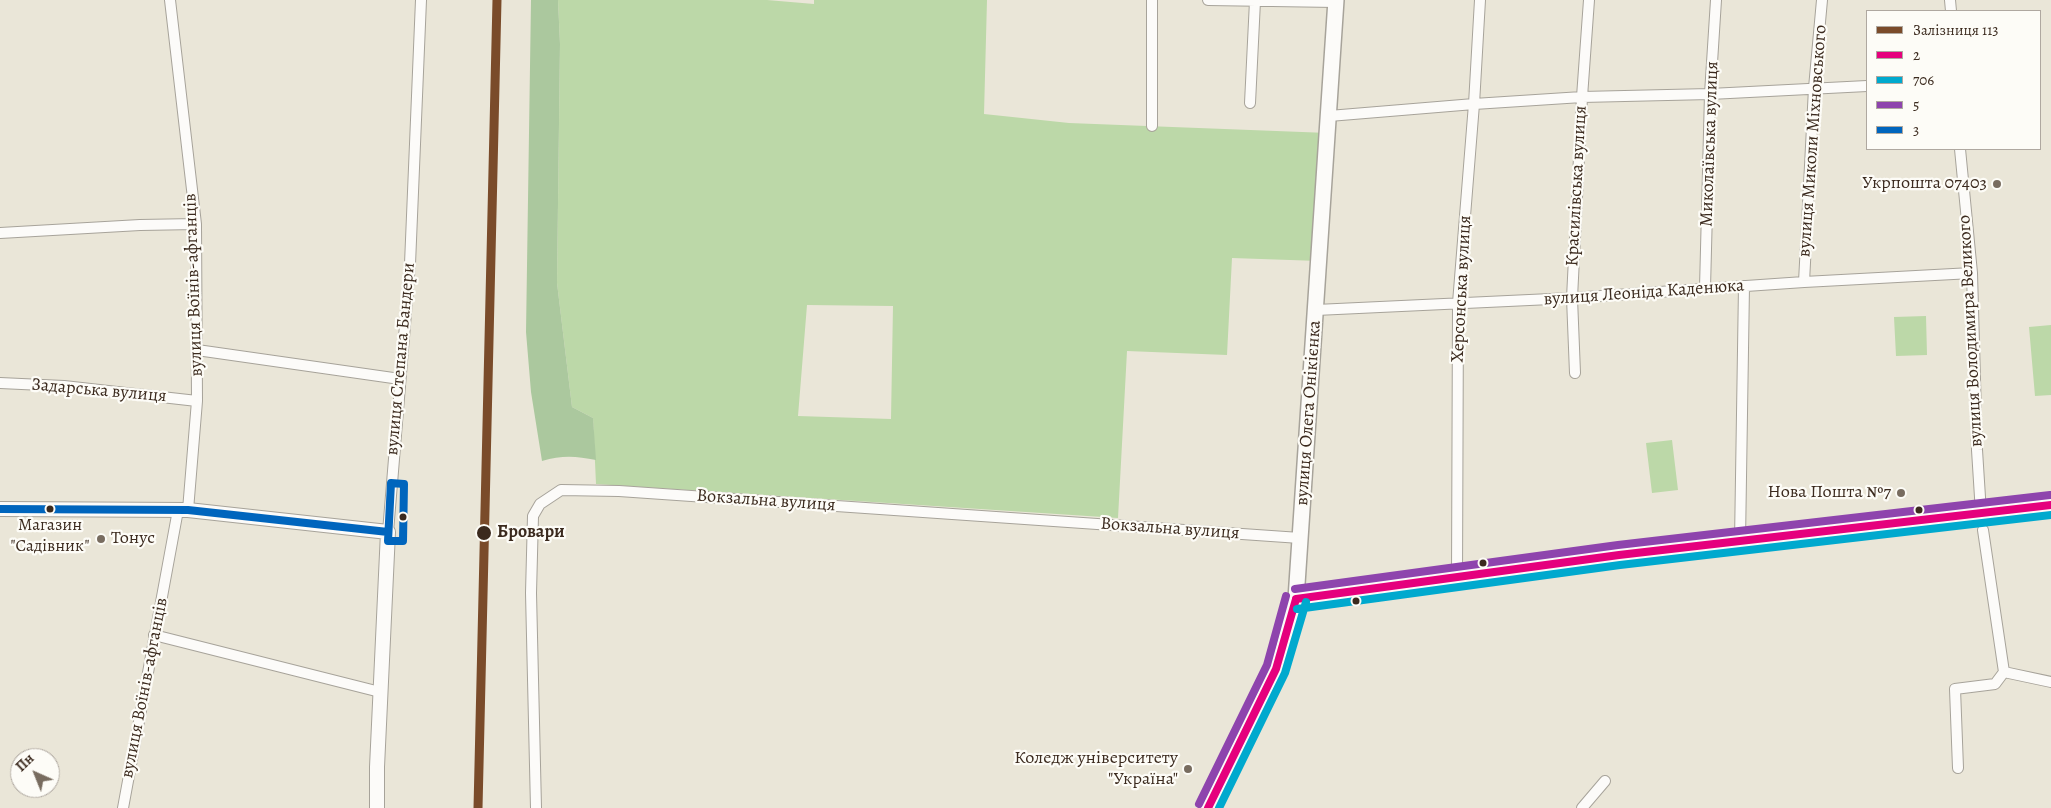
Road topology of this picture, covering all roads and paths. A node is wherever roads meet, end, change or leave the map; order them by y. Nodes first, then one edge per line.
1 (170, 0) edge
2 (421, 0) edge
3 (1152, 0) edge
4 (1208, 0) edge
5 (1480, 0) edge
6 (1589, 0) edge
7 (1716, 0) edge
8 (1822, 0) edge
9 (1255, 1) edge
10 (1336, 1) edge
11 (1866, 86) edge
12 (1814, 88) junction
13 (1710, 94) junction
14 (1582, 97) junction
15 (1250, 103) dead end
16 (1474, 104) junction
17 (1329, 116) junction
18 (1152, 126) dead end
19 (1960, 150) edge
20 (196, 224) junction
21 (0, 233) edge
22 (1972, 274) junction
23 (1804, 282) junction
24 (1744, 286) junction
25 (1706, 288) junction
26 (1572, 298) junction
27 (1458, 303) junction
28 (1316, 310) junction
29 (197, 350) junction
30 (1576, 373) dead end
31 (400, 379) junction
32 (0, 383) edge
33 (198, 401) junction
34 (2051, 505) edge
35 (0, 509) edge
36 (183, 510) junction
37 (1981, 513) junction
38 (1983, 530) dead end
39 (388, 532) junction
40 (1300, 538) junction
41 (1740, 541) junction
42 (1457, 578) junction
43 (1296, 599) junction
44 (154, 635) junction
45 (2004, 672) junction
46 (2051, 682) edge
47 (380, 692) junction
48 (1958, 768) dead end
49 (1605, 781) dead end
50 (123, 808) edge
51 (377, 808) edge
52 (536, 808) edge
53 (1208, 808) edge
54 (1582, 808) edge

1 - 20 street, вулиця Воїнів-афганців
2 - 31 street, вулиця Степана Бандери
3 - 18 street
4 - 9 street
5 - 16 street, Херсонська вулиця
6 - 14 street, Красилівська вулиця
7 - 13 street, Миколаївська вулиця
8 - 12 street, вулиця Миколи Міхновського
9 - 10 street
9 - 15 street
10 - 17 main road, вулиця Олега Онікієнка
11 - 12 street
12 - 13 street
12 - 23 street, вулиця Миколи Міхновського
13 - 14 street
13 - 25 street, Миколаївська вулиця
14 - 16 street
14 - 26 street, Красилівська вулиця
16 - 17 street
16 - 27 street, Херсонська вулиця
17 - 28 main road, вулиця Олега Онікієнка
19 - 22 street, вулиця Володимира Великого
20 - 21 street
20 - 29 street, вулиця Воїнів-афганців
22 - 23 street, вулиця Леоніда Каденюка
22 - 37 street, вулиця Володимира Великого
23 - 24 street, вулиця Леоніда Каденюка
24 - 25 street, вулиця Леоніда Каденюка
24 - 41 street
25 - 26 street, вулиця Леоніда Каденюка
26 - 27 street, вулиця Леоніда Каденюка
26 - 30 street, Красилівська вулиця
27 - 28 street, вулиця Леоніда Каденюка
27 - 42 street, Херсонська вулиця
28 - 40 main road, вулиця Олега Онікієнка
29 - 31 street
29 - 33 street, вулиця Воїнів-афганців
31 - 39 street, вулиця Степана Бандери
32 - 33 street, Задарська вулиця
33 - 36 street, вулиця Воїнів-афганців
34 - 37 main road
35 - 36 main road
36 - 39 main road
36 - 44 street, вулиця Воїнів-афганців
37 - 41 main road
38 - 45 street
39 - 47 main road, вулиця Степана Бандери
40 - 43 main road, вулиця Олега Онікієнка
40 - 52 street, Вокзальна вулиця
41 - 42 main road
42 - 43 main road
43 - 53 main road, вулиця Олега Онікієнка
44 - 47 street
44 - 50 street, вулиця Воїнів-афганців
45 - 46 street
45 - 48 street
47 - 51 main road, вулиця Степана Бандери
49 - 54 street

